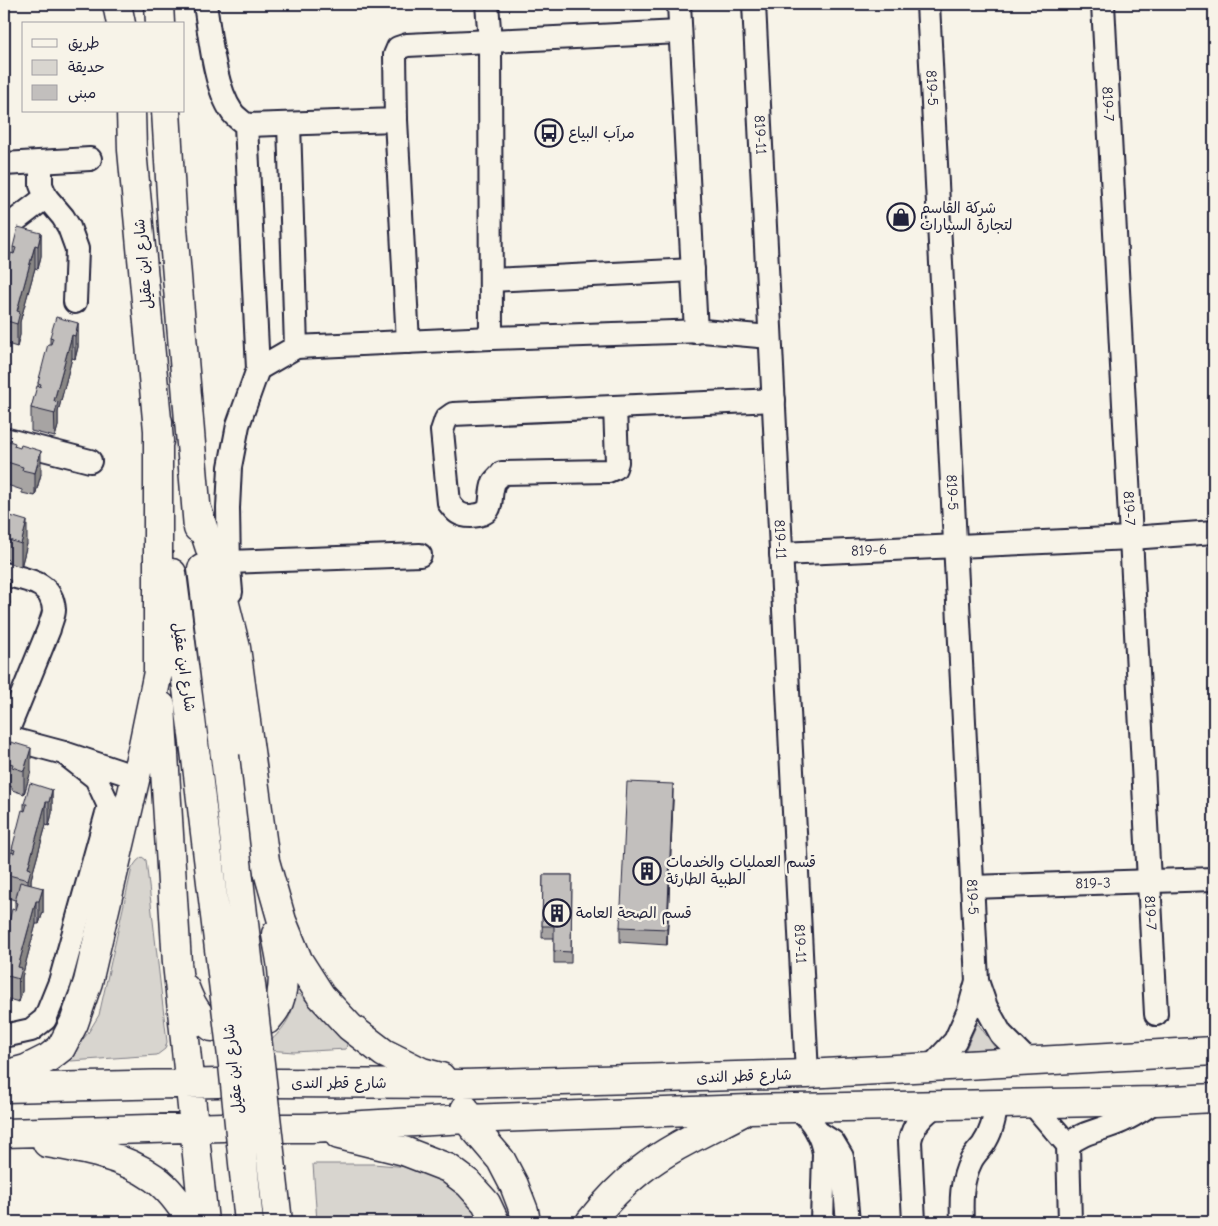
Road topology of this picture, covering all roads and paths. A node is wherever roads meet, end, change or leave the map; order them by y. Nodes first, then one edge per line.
1 (117, 4) edge
2 (126, 4) edge
3 (205, 4) edge
4 (487, 4) edge
5 (679, 4) edge
6 (754, 4) edge
7 (928, 4) edge
8 (1103, 4) edge
9 (121, 22) edge
10 (127, 22) edge
11 (680, 32) junction
12 (490, 41) junction
13 (131, 112) edge
14 (166, 112) edge
15 (396, 120) junction
16 (289, 124) junction
17 (246, 125) junction
18 (90, 158) dead end
19 (41, 162) junction
20 (4, 164) edge
21 (46, 196) junction
22 (4, 254) edge
23 (693, 270) junction
24 (491, 280) junction
25 (75, 302) dead end
26 (699, 332) junction
27 (770, 337) junction
28 (491, 338) junction
29 (408, 342) junction
30 (296, 347) junction
31 (258, 369) junction
32 (774, 400) junction
33 (615, 407) junction
34 (158, 422) junction
35 (4, 439) edge
36 (90, 461) dead end
37 (197, 509) junction
38 (1214, 532) edge
39 (1131, 538) junction
40 (955, 546) junction
41 (420, 554) dead end
42 (781, 554) junction
43 (229, 562) junction
44 (4, 574) edge
45 (236, 648) junction
46 (158, 672) junction
47 (4, 737) edge
48 (64, 753) junction
49 (136, 777) junction
50 (265, 861) junction
51 (1214, 879) edge
52 (1149, 882) junction
53 (972, 887) junction
54 (177, 963) junction
55 (977, 981) junction
56 (1156, 1014) dead end
57 (266, 1020) dead end
58 (212, 1027) dead end
59 (4, 1036) edge
60 (1214, 1051) edge
61 (1029, 1062) junction
62 (931, 1067) junction
63 (807, 1074) junction
64 (4, 1075) edge
65 (191, 1083) junction
66 (218, 1083) dead end
67 (274, 1083) dead end
68 (462, 1084) junction
69 (4, 1088) edge
70 (1214, 1098) edge
71 (1156, 1101) junction
72 (1032, 1103) junction
73 (997, 1104) junction
74 (935, 1106) junction
75 (799, 1108) junction
76 (749, 1109) junction
77 (466, 1120) junction
78 (194, 1127) junction
79 (223, 1127) dead end
80 (279, 1128) dead end
81 (311, 1128) junction
82 (819, 1133) junction
83 (4, 1135) edge
84 (1068, 1145) junction
85 (192, 1222) edge
86 (204, 1222) edge
87 (249, 1222) edge
88 (278, 1222) edge
89 (495, 1222) edge
90 (526, 1222) edge
91 (590, 1222) edge
92 (822, 1222) edge
93 (848, 1222) edge
94 (914, 1222) edge
95 (962, 1222) edge
96 (1070, 1222) edge

1 - 9 main road
2 - 10 main road
3 - 17 street
4 - 12 street
5 - 11 street
6 - 27 street, 819-11
7 - 40 street, 819-5
8 - 39 street, 819-7
11 - 12 street
11 - 23 street
12 - 15 street
12 - 24 street
13 - 34 main road, شارع ابن عقيل
14 - 37 main road, شارع ابن عقيل
15 - 16 street
15 - 29 street
16 - 17 street
16 - 30 street
17 - 31 street
18 - 19 street
19 - 20 street
19 - 21 street
21 - 22 street
21 - 25 street
23 - 24 street
23 - 26 street
24 - 28 street
26 - 27 street
26 - 28 street
27 - 32 street, 819-11
28 - 29 street
29 - 30 street
30 - 31 street
31 - 43 street
32 - 33 street
32 - 42 street, 819-11
33 - 33 street
34 - 46 main road
34 - 87 main road, شارع ابن عقيل, bridge
35 - 36 street
37 - 45 main road
37 - 88 main road, شارع ابن عقيل, bridge
38 - 39 street, 819-6
39 - 40 street, 819-6
39 - 52 street, 819-7
40 - 42 street, 819-6
40 - 53 street, 819-5
41 - 43 street
42 - 63 street, 819-11
43 - 45 street
44 - 47 street
45 - 50 main road
46 - 49 main road
46 - 54 main road
47 - 48 street
48 - 49 street
48 - 59 street
49 - 64 main road
50 - 57 main road
50 - 68 main road
51 - 52 street, 819-3
52 - 53 street, 819-3
52 - 56 street, 819-7
53 - 55 street, 819-5
54 - 58 main road
54 - 65 main road
55 - 61 street, 819-5
55 - 62 street, 819-5
60 - 61 main road, شارع قطر الندى
61 - 62 main road, شارع قطر الندى
62 - 63 main road, شارع قطر الندى
63 - 68 main road, شارع قطر الندى
65 - 66 main road
65 - 69 main road
65 - 78 main road
67 - 68 main road, شارع قطر الندى
68 - 77 main road
70 - 71 main road
71 - 72 main road
71 - 84 street
72 - 73 main road
72 - 84 street
73 - 74 main road
73 - 95 street
74 - 75 main road
74 - 94 street
75 - 76 main road
75 - 82 street
76 - 77 main road
76 - 91 main road
77 - 81 main road
77 - 90 main road
78 - 79 main road
78 - 83 main road
78 - 86 main road
80 - 81 main road
81 - 89 main road
82 - 92 street
82 - 93 street
83 - 85 main road
84 - 96 street

